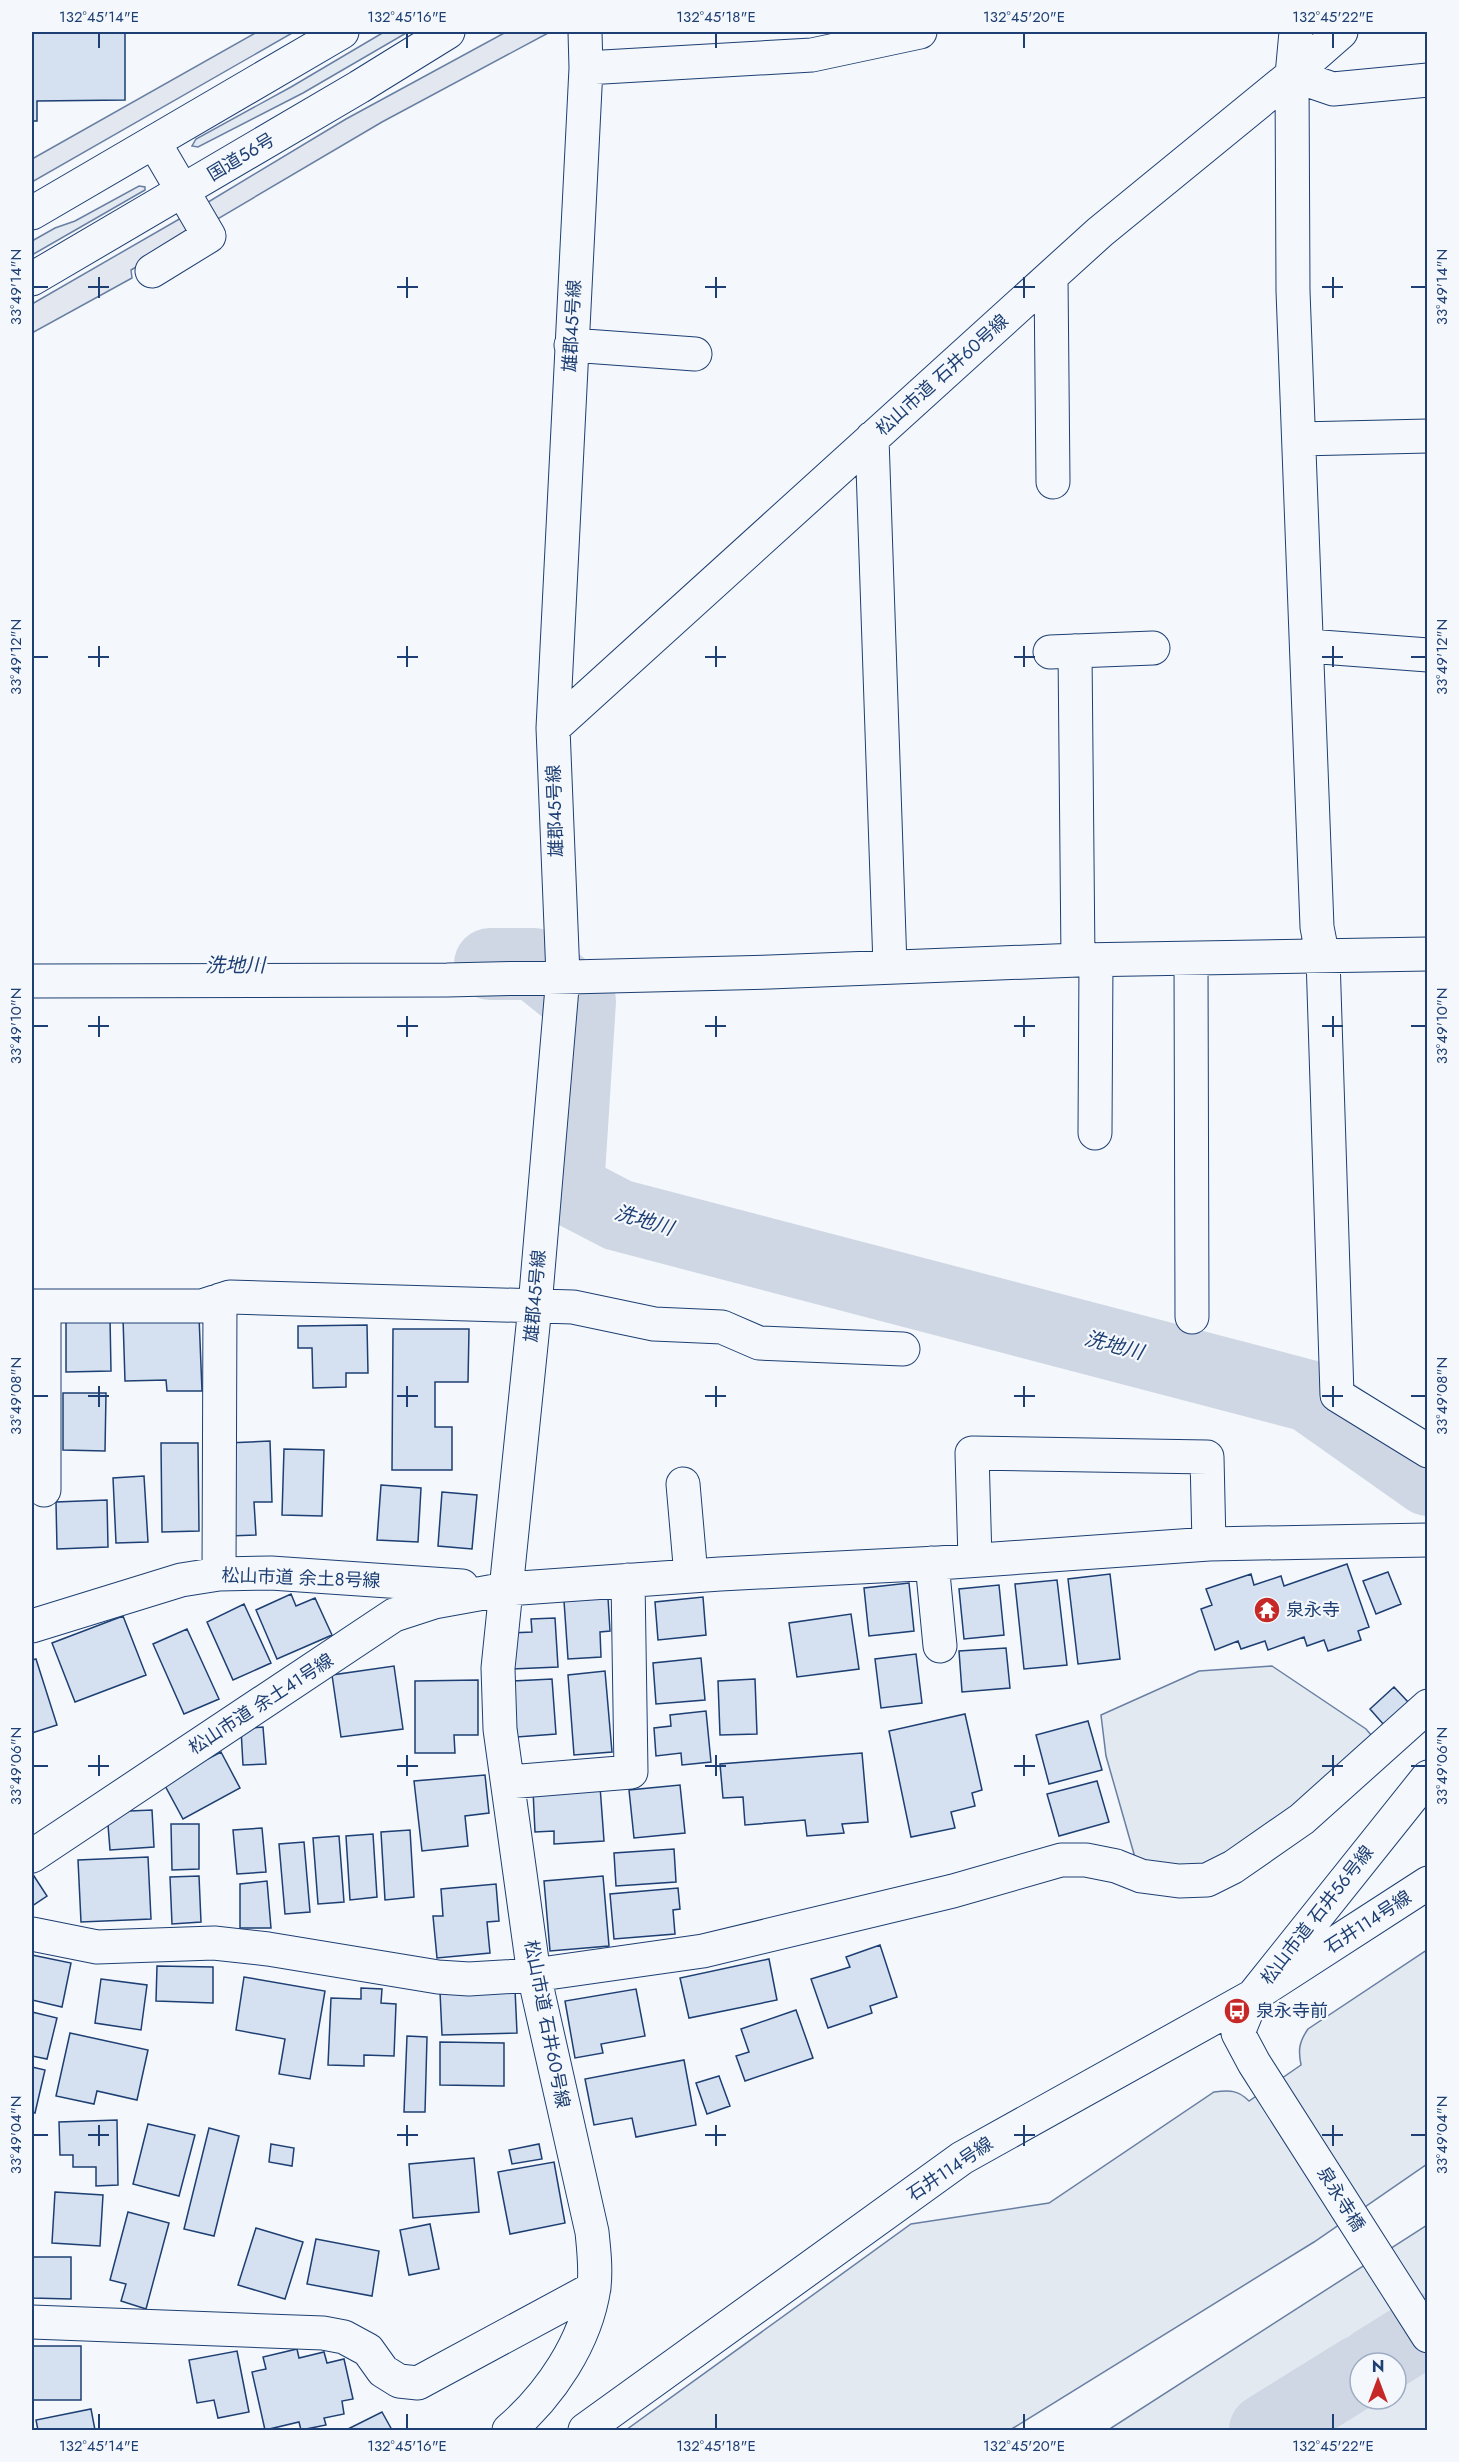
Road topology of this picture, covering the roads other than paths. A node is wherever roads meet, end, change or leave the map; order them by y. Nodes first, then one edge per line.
1 (342, 32) edge
2 (448, 32) edge
3 (585, 32) edge
4 (920, 32) edge
5 (1296, 32) edge
6 (1341, 32) edge
7 (586, 68) junction
8 (1292, 75) junction
9 (1428, 80) edge
10 (154, 142) junction
11 (184, 191) junction
12 (32, 213) edge
13 (152, 271) dead end
14 (1051, 277) junction
15 (32, 279) edge
16 (571, 345) junction
17 (695, 354) dead end
18 (1428, 436) edge
19 (872, 438) junction
20 (1299, 439) junction
21 (1053, 482) dead end
22 (1308, 646) junction
23 (1153, 648) dead end
24 (1428, 655) edge
25 (553, 728) junction
26 (1428, 954) edge
27 (1323, 958) junction
28 (1191, 959) junction
29 (1087, 960) junction
30 (890, 966) junction
31 (563, 976) junction
32 (32, 981) edge
33 (1095, 1132) dead end
34 (220, 1300) junction
35 (38, 1305) edge
36 (535, 1305) junction
37 (1192, 1317) dead end
38 (903, 1349) dead end
39 (1428, 1451) edge
40 (683, 1484) dead end
41 (44, 1490) dead end
42 (1428, 1540) edge
43 (1209, 1544) junction
44 (975, 1560) junction
45 (932, 1563) junction
46 (219, 1574) junction
47 (692, 1576) junction
48 (628, 1580) junction
49 (506, 1589) junction
50 (32, 1626) edge
51 (940, 1646) dead end
52 (1428, 1706) edge
53 (1428, 1776) edge
54 (508, 1782) junction
55 (32, 1856) edge
56 (1428, 1883) edge
57 (32, 1934) edge
58 (534, 1975) junction
59 (1253, 1996) junction
60 (1254, 2063) joint
61 (594, 2288) junction
62 (32, 2322) edge
63 (1428, 2336) edge
64 (509, 2430) edge
65 (585, 2430) edge

1 - 10 main road
2 - 11 main road, 国道56号
3 - 7 main road, 雄郡45号線
4 - 7 main road
5 - 8 main road
6 - 8 main road, 松山市道 石井60号線
7 - 16 main road, 雄郡45号線
8 - 9 main road
8 - 14 main road, 松山市道 石井60号線
8 - 20 main road
10 - 11 main road
10 - 12 main road
11 - 13 main road
11 - 15 main road, 国道56号
14 - 19 main road, 松山市道 石井60号線
14 - 21 main road
16 - 17 main road
16 - 25 main road, 雄郡45号線
18 - 20 main road
19 - 25 main road, 松山市道 石井60号線
19 - 30 main road
20 - 22 main road
22 - 24 main road
22 - 27 main road
23 - 29 main road
25 - 31 main road, 雄郡45号線
26 - 27 main road
27 - 28 main road
27 - 39 main road
28 - 29 main road
28 - 37 main road
29 - 30 main road
29 - 33 main road
30 - 31 main road
31 - 32 main road
31 - 36 main road, 雄郡45号線
34 - 35 main road
34 - 36 main road
34 - 46 main road
35 - 41 main road
36 - 38 main road
36 - 49 main road, 雄郡45号線
40 - 47 main road
42 - 43 main road
43 - 44 main road
43 - 44 main road
44 - 45 main road
45 - 47 main road
45 - 51 main road
46 - 49 main road, 松山市道 余土8号線
46 - 50 main road, 松山市道 余土8号線
47 - 48 main road
48 - 49 main road
48 - 54 main road
49 - 54 main road, 松山市道 石井60号線
49 - 55 main road, 松山市道 余土41号線
52 - 58 main road
53 - 59 main road, 松山市道 石井56号線
54 - 58 main road, 松山市道 石井60号線
56 - 59 main road, 石井114号線
57 - 58 main road
58 - 61 main road, 松山市道 石井60号線
59 - 60 main road, 松山市道 石井56号線
59 - 65 main road, 石井114号線
60 - 63 main road, 泉永寺橋
61 - 62 main road
61 - 64 main road, 松山市道 石井60号線

